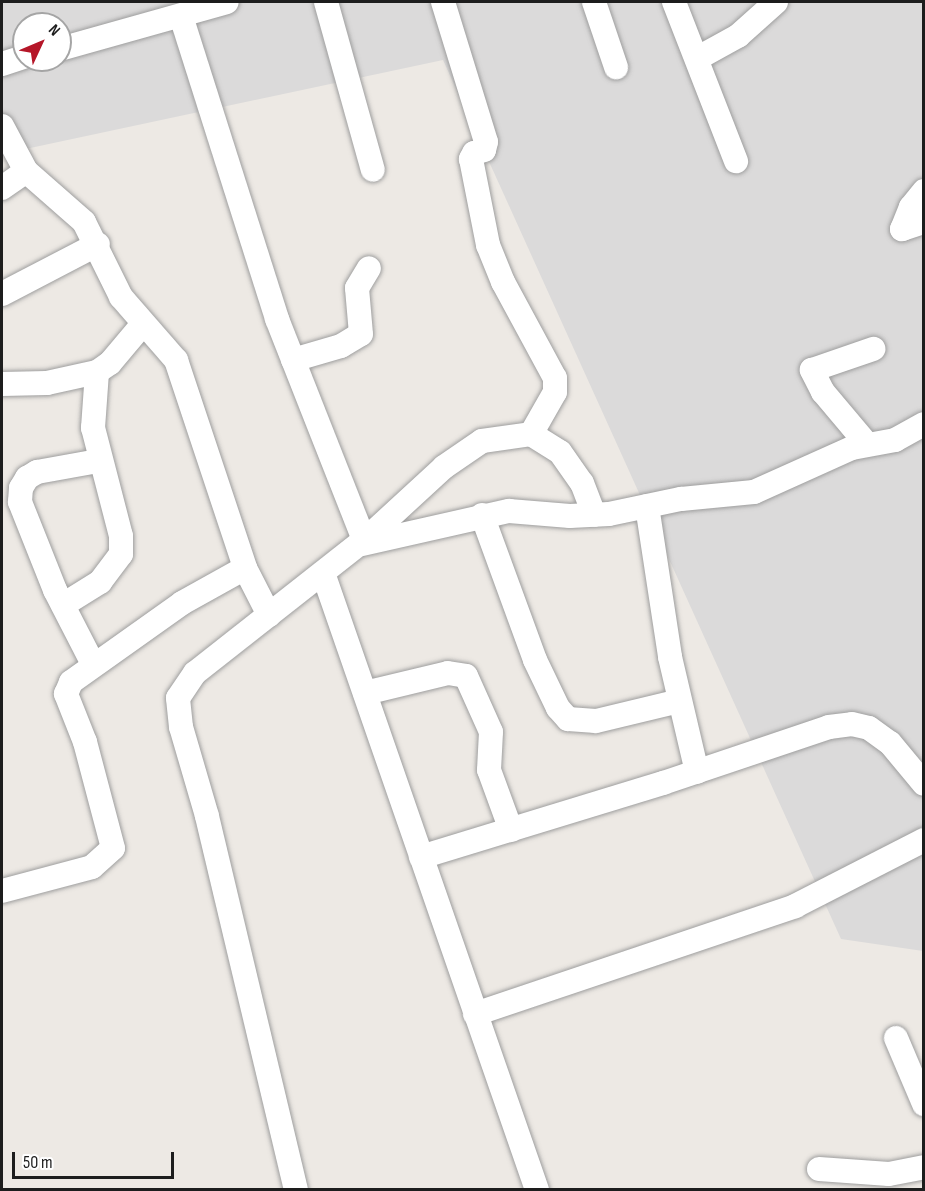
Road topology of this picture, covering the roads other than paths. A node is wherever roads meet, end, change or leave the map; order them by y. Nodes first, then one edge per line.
1 (227, 2) edge
2 (326, 2) edge
3 (443, 2) edge
4 (594, 2) edge
5 (674, 2) edge
6 (776, 2) edge
7 (181, 16) junction
8 (72, 46) edge
9 (698, 58) junction
10 (616, 67) dead end
11 (2, 126) edge
12 (736, 162) dead end
13 (26, 171) junction
14 (373, 171) dead end
15 (2, 188) edge
16 (924, 191) edge
17 (924, 222) edge
18 (98, 244) junction
19 (369, 268) dead end
20 (2, 294) edge
21 (142, 325) junction
22 (873, 350) dead end
23 (293, 360) junction
24 (97, 372) junction
25 (2, 384) edge
26 (924, 424) edge
27 (531, 434) junction
28 (866, 443) junction
29 (98, 461) junction
30 (647, 506) junction
31 (482, 515) junction
32 (594, 515) junction
33 (360, 543) junction
34 (245, 568) junction
35 (323, 573) junction
36 (63, 605) junction
37 (270, 615) junction
38 (93, 664) junction
39 (365, 693) junction
40 (679, 701) junction
41 (697, 772) junction
42 (924, 784) edge
43 (511, 830) junction
44 (924, 840) edge
45 (421, 856) junction
46 (2, 891) edge
47 (476, 1014) junction
48 (896, 1038) dead end
49 (924, 1104) edge
50 (924, 1167) edge
51 (819, 1168) dead end
52 (296, 1190) edge
53 (537, 1190) edge

1 - 7 street
2 - 14 street
3 - 27 street
4 - 10 street
5 - 9 street
6 - 9 street
7 - 8 street
7 - 23 street
9 - 12 street
11 - 13 street
13 - 15 street
13 - 18 street
16 - 17 street
18 - 20 street
18 - 21 street
19 - 23 street
21 - 24 street
21 - 34 street
22 - 28 street
23 - 33 street
24 - 25 street
24 - 29 street
26 - 28 street
27 - 32 street
27 - 33 street
28 - 30 street
29 - 36 street
29 - 36 street
30 - 32 street
30 - 40 street
31 - 32 street
31 - 33 street
31 - 40 street
33 - 35 street
34 - 37 street
34 - 38 street
35 - 37 street
35 - 39 street
36 - 38 street
37 - 52 street
38 - 46 street
39 - 43 street
39 - 45 street
40 - 41 street
41 - 42 street
41 - 43 street
43 - 45 street
44 - 47 street
45 - 47 street
47 - 53 street
48 - 49 street
50 - 51 street

